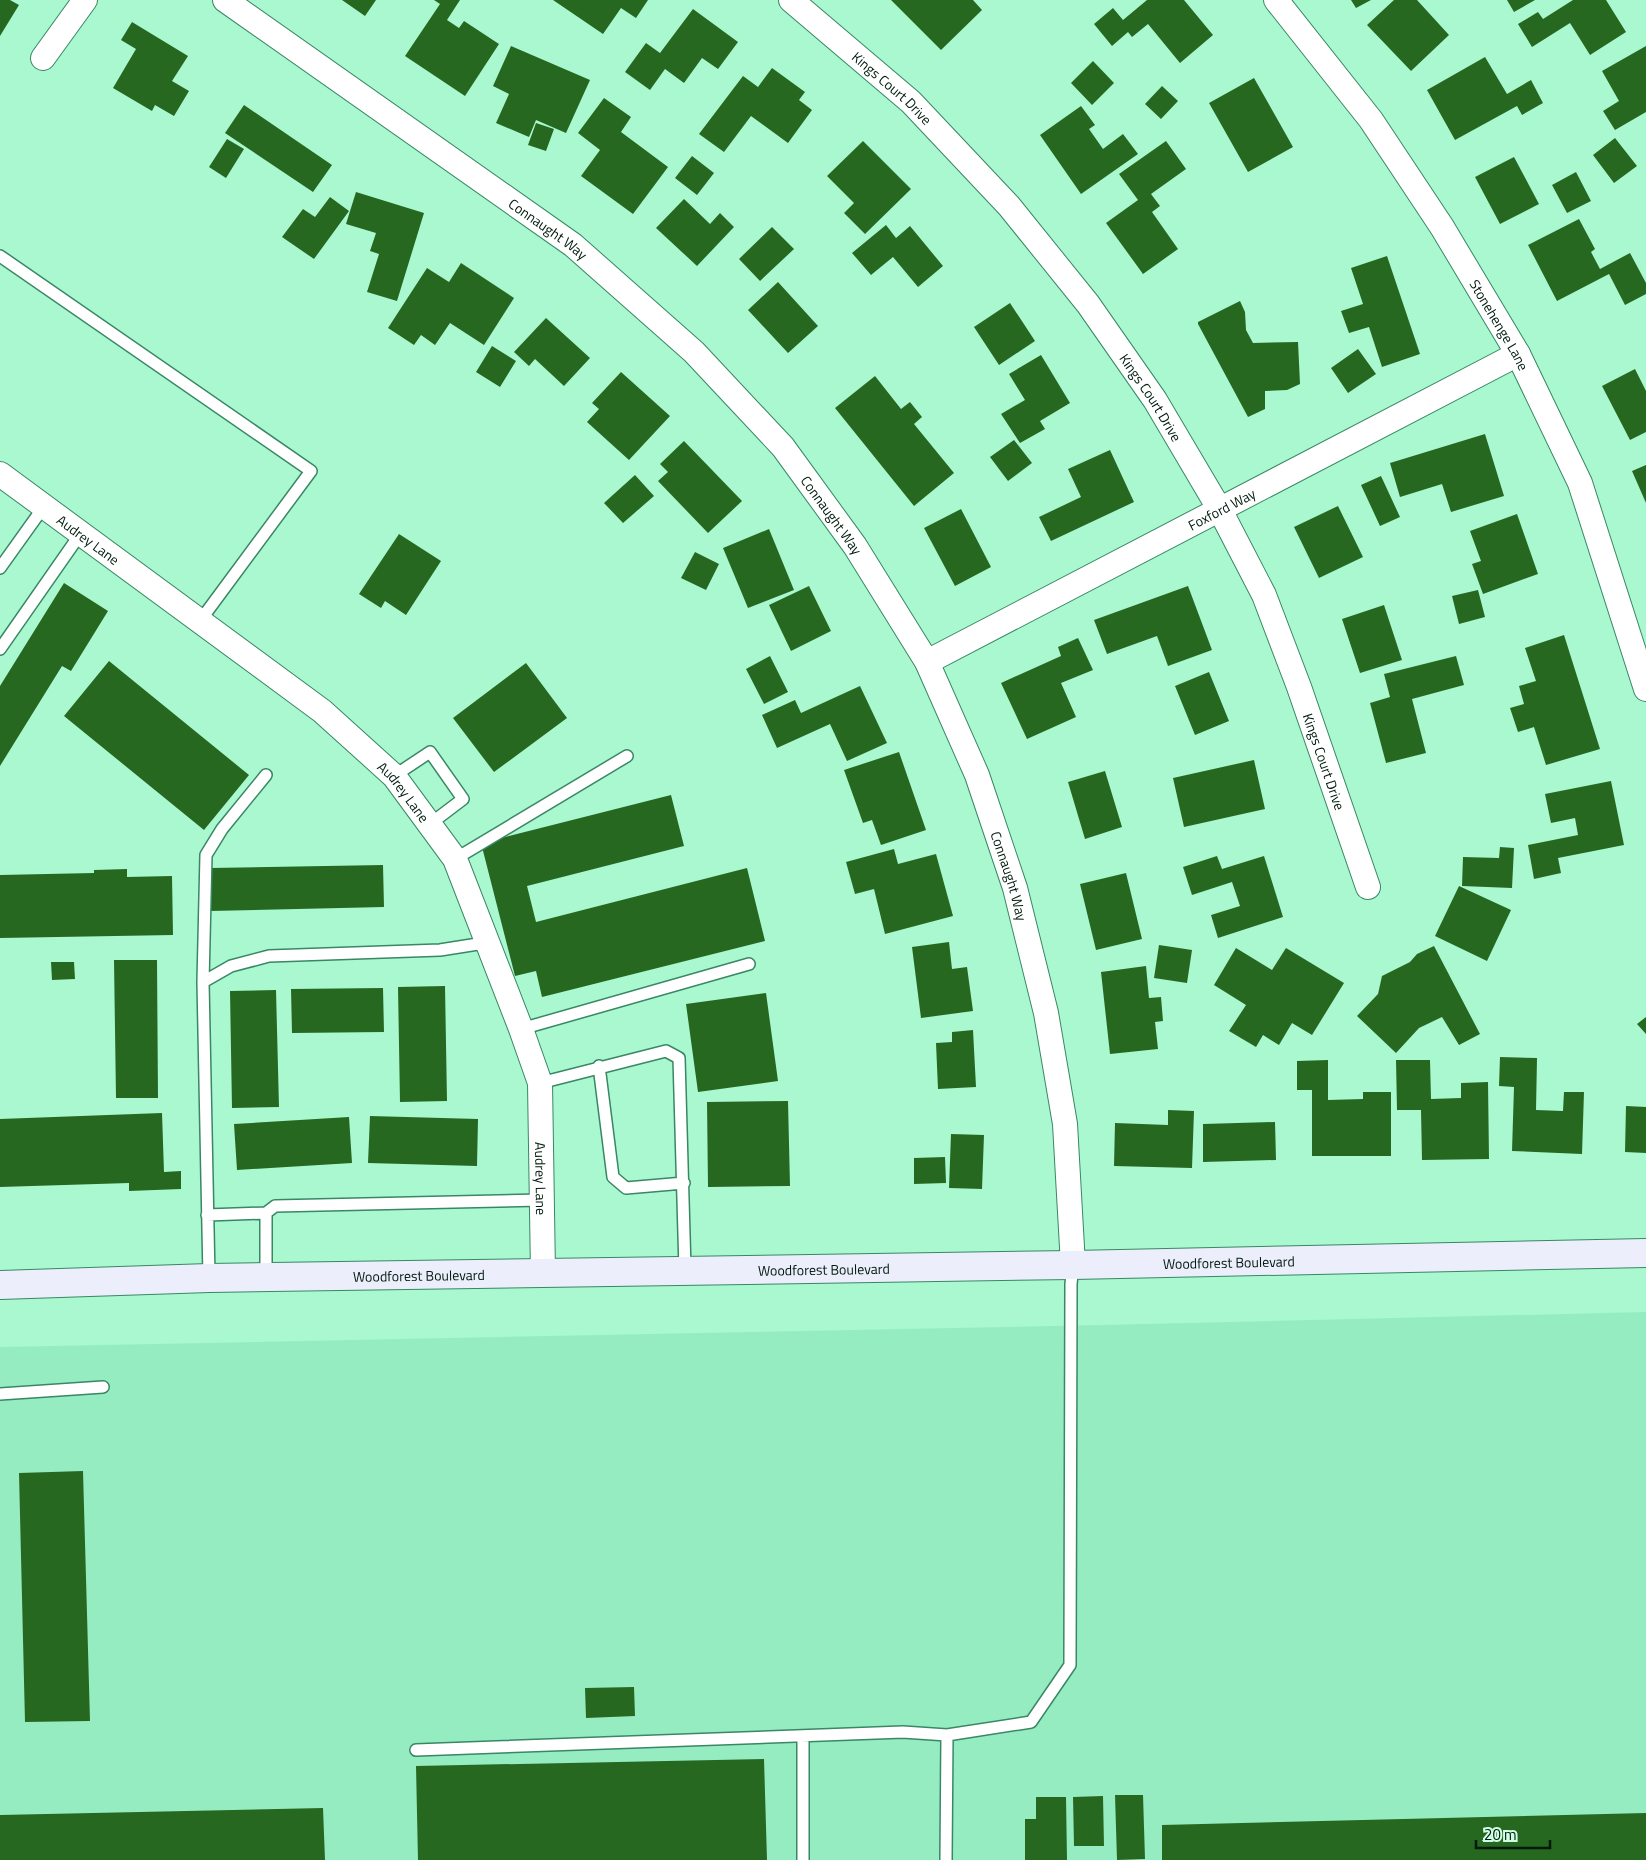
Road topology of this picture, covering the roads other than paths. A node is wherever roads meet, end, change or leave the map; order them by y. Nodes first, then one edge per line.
1 (85, 0) edge
2 (225, 0) edge
3 (791, 0) edge
4 (1276, 0) edge
5 (250, 7) edge
6 (43, 58) dead end
7 (0, 256) edge
8 (1518, 354) junction
9 (0, 474) edge
10 (45, 505) junction
11 (1220, 510) junction
12 (81, 532) junction
13 (0, 568) edge
14 (200, 621) junction
15 (0, 648) edge
16 (927, 662) junction
17 (1646, 689) edge
18 (628, 756) dead end
19 (266, 775) dead end
20 (394, 776) junction
21 (430, 824) junction
22 (455, 859) junction
23 (1368, 887) dead end
24 (487, 939) junction
25 (750, 964) dead end
26 (203, 982) junction
27 (521, 1029) junction
28 (599, 1066) junction
29 (540, 1083) junction
30 (684, 1183) junction
31 (541, 1200) junction
32 (266, 1213) junction
33 (207, 1215) junction
34 (1646, 1253) edge
35 (1073, 1265) junction
36 (685, 1270) junction
37 (543, 1273) junction
38 (208, 1278) junction
39 (266, 1278) junction
40 (0, 1285) edge
41 (103, 1387) dead end
42 (0, 1394) edge
43 (947, 1735) junction
44 (803, 1737) junction
45 (416, 1750) dead end
46 (803, 1860) edge
47 (946, 1860) edge

1 - 6 street
2 - 5 street, Connaught Way
3 - 11 street, Kings Court Drive
4 - 8 street, Stonehenge Lane
5 - 16 street, Connaught Way
7 - 14 lane
8 - 11 street, Foxford Way
8 - 17 street, Stonehenge Lane
9 - 10 street, Audrey Lane
10 - 12 street, Audrey Lane
10 - 13 lane
11 - 16 street, Foxford Way
11 - 23 street, Kings Court Drive
12 - 14 street, Audrey Lane
12 - 15 lane
14 - 20 street, Audrey Lane
16 - 35 street, Connaught Way
18 - 22 lane
19 - 26 lane
20 - 21 street, Audrey Lane
20 - 21 lane
21 - 22 street, Audrey Lane
22 - 24 street, Audrey Lane
24 - 26 lane
24 - 27 street, Audrey Lane
25 - 27 lane
26 - 33 lane
27 - 29 street, Audrey Lane
28 - 29 lane
28 - 30 lane
28 - 30 lane
29 - 31 street, Audrey Lane
30 - 36 lane
31 - 32 lane
31 - 37 street, Audrey Lane
32 - 33 lane
32 - 39 lane
33 - 38 lane
34 - 35 main road, Woodforest Boulevard
35 - 36 main road, Woodforest Boulevard
35 - 43 lane
36 - 37 main road, Woodforest Boulevard
37 - 39 main road, Woodforest Boulevard
38 - 39 main road, Woodforest Boulevard
38 - 40 main road, Woodforest Boulevard
41 - 42 lane
43 - 44 lane
43 - 47 lane
44 - 45 lane
44 - 46 lane

